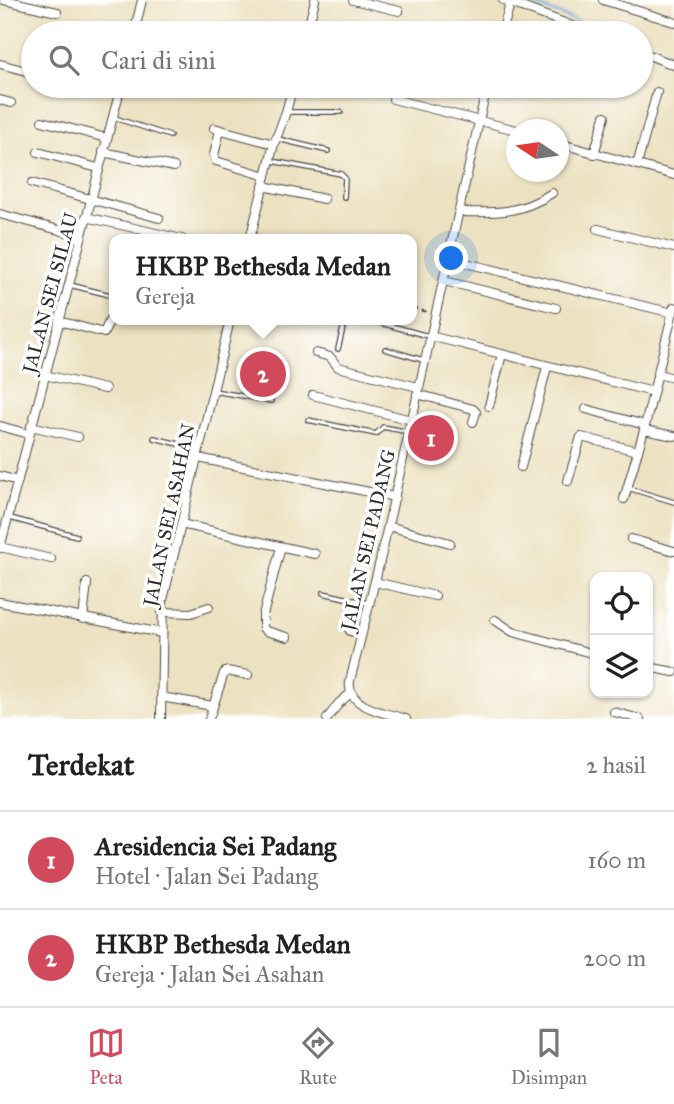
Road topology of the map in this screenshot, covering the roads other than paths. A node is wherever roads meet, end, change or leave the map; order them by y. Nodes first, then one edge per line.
1 (4, 0) edge
2 (142, 0) edge
3 (313, 0) edge
4 (353, 0) edge
5 (603, 0) edge
6 (508, 1) edge
7 (398, 11) dead end
8 (57, 12) dead end
9 (137, 21) edge
10 (310, 21) edge
11 (504, 21) edge
12 (560, 21) edge
13 (674, 22) edge
14 (653, 57) edge
15 (0, 64) edge
16 (674, 65) edge
17 (21, 70) edge
18 (657, 92) dead end
19 (118, 98) edge
20 (290, 98) edge
21 (484, 98) edge
22 (393, 99) dead end
23 (0, 100) edge
24 (11, 103) dead end
25 (286, 112) junction
26 (341, 112) dead end
27 (605, 116) dead end
28 (113, 117) junction
29 (478, 120) junction
30 (42, 121) dead end
31 (506, 127) edge
32 (170, 136) dead end
33 (106, 138) junction
34 (275, 141) junction
35 (569, 146) edge
36 (328, 150) dead end
37 (38, 152) dead end
38 (103, 152) junction
39 (594, 154) junction
40 (270, 161) junction
41 (637, 165) junction
42 (174, 167) dead end
43 (98, 168) junction
44 (674, 175) edge
45 (266, 176) junction
46 (32, 183) dead end
47 (263, 186) junction
48 (552, 193) dead end
49 (344, 197) dead end
50 (91, 198) junction
51 (324, 199) dead end
52 (460, 212) junction
53 (0, 214) edge
54 (86, 216) junction
55 (159, 218) dead end
56 (598, 229) dead end
57 (161, 234) edge
58 (251, 234) edge
59 (81, 236) junction
60 (674, 248) edge
61 (449, 258) junction
62 (443, 281) junction
63 (68, 285) junction
64 (109, 295) edge
65 (556, 308) dead end
66 (673, 310) edge
67 (58, 321) junction
68 (109, 321) edge
69 (229, 325) edge
70 (344, 325) edge
71 (389, 325) edge
72 (430, 336) junction
73 (338, 349) dead end
74 (385, 349) dead end
75 (316, 353) dead end
76 (502, 355) junction
77 (425, 361) junction
78 (547, 367) junction
79 (657, 374) junction
80 (45, 375) junction
81 (674, 378) edge
82 (105, 390) dead end
83 (212, 391) junction
84 (418, 391) junction
85 (653, 392) junction
86 (313, 396) dead end
87 (271, 401) dead end
88 (489, 405) dead end
89 (586, 410) dead end
90 (308, 420) dead end
91 (411, 420) junction
92 (473, 422) dead end
93 (0, 426) edge
94 (645, 427) junction
95 (30, 430) junction
96 (409, 432) junction
97 (674, 436) edge
98 (78, 437) dead end
99 (154, 438) dead end
100 (638, 452) junction
101 (199, 453) junction
102 (521, 467) dead end
103 (0, 476) edge
104 (18, 481) junction
105 (568, 481) dead end
106 (628, 488) junction
107 (395, 497) junction
108 (624, 499) dead end
109 (674, 502) edge
110 (8, 518) junction
111 (181, 524) junction
112 (388, 526) junction
113 (77, 537) dead end
114 (631, 539) dead end
115 (450, 543) dead end
116 (281, 547) junction
117 (0, 548) edge
118 (674, 551) edge
119 (315, 554) dead end
120 (51, 559) dead end
121 (375, 582) junction
122 (87, 583) dead end
123 (323, 593) dead end
124 (435, 596) dead end
125 (351, 599) junction
126 (0, 602) edge
127 (370, 603) junction
128 (209, 607) dead end
129 (162, 612) junction
130 (83, 619) junction
131 (495, 620) dead end
132 (162, 633) junction
133 (363, 636) junction
134 (288, 637) dead end
135 (590, 653) edge
136 (653, 668) edge
137 (674, 672) edge
138 (248, 675) dead end
139 (350, 687) junction
140 (162, 693) junction
141 (213, 706) junction
142 (614, 712) dead end
143 (161, 719) edge
144 (209, 719) edge
145 (327, 719) edge
146 (406, 719) edge
147 (640, 719) edge

1 - 8 street
2 - 9 street
3 - 10 street
4 - 7 street
5 - 13 street
6 - 11 street
6 - 12 street
14 - 16 street
15 - 17 street
18 - 41 street
19 - 28 street, JALAN SEI SILAU
20 - 25 street
21 - 29 street, JALAN SEI PADANG
22 - 29 street
23 - 24 street
25 - 26 lane
25 - 34 street
27 - 39 street
28 - 32 lane
28 - 33 street, JALAN SEI SILAU
29 - 31 street
29 - 52 street, JALAN SEI PADANG
30 - 33 street
33 - 38 street, JALAN SEI SILAU
34 - 36 lane
34 - 40 street
34 - 45 street
35 - 39 street
37 - 43 street
38 - 42 street
38 - 43 street, JALAN SEI SILAU
39 - 41 street
40 - 45 street
40 - 49 lane
41 - 44 street
43 - 50 street, JALAN SEI SILAU
45 - 47 street
46 - 50 street
47 - 51 street
47 - 58 street
48 - 52 street
50 - 54 street, JALAN SEI SILAU
50 - 55 street
52 - 61 street, JALAN SEI PADANG
53 - 59 street
54 - 57 street
54 - 59 street, JALAN SEI SILAU
56 - 60 street
59 - 63 street, JALAN SEI SILAU
61 - 62 street, JALAN SEI PADANG
61 - 66 street
62 - 65 street
62 - 72 street, JALAN SEI PADANG
63 - 64 lane
63 - 67 street, JALAN SEI SILAU
66 - 79 street
67 - 68 street
67 - 80 street, JALAN SEI SILAU
69 - 83 street, JALAN SEI ASAHAN
70 - 73 lane
71 - 72 lane
72 - 76 street
72 - 77 street, JALAN SEI PADANG
74 - 77 lane
75 - 84 street
76 - 78 street
76 - 88 street
77 - 84 street, JALAN SEI PADANG
78 - 85 street
78 - 102 street
79 - 81 street
79 - 85 street
80 - 82 street
80 - 95 street, JALAN SEI SILAU
83 - 87 lane
83 - 101 street, JALAN SEI ASAHAN
84 - 91 street, JALAN SEI PADANG
84 - 92 street
85 - 94 street
86 - 91 street
89 - 94 street
90 - 96 lane
91 - 96 street, JALAN SEI PADANG
93 - 95 street
94 - 97 street
94 - 100 street
95 - 98 street
95 - 104 street, JALAN SEI SILAU
96 - 107 street, JALAN SEI PADANG
99 - 101 lane
100 - 105 street
100 - 106 street
101 - 107 street
101 - 111 street, JALAN SEI ASAHAN
103 - 104 street
104 - 110 street, JALAN SEI SILAU
106 - 108 street
106 - 109 lane
107 - 112 street, JALAN SEI PADANG
110 - 113 lane
110 - 117 street, JALAN SEI SILAU
111 - 116 street
111 - 129 street, JALAN SEI ASAHAN
112 - 115 street
112 - 121 street, JALAN SEI PADANG
114 - 118 street
116 - 119 street
116 - 134 street
117 - 120 street
121 - 124 street
121 - 127 street, JALAN SEI PADANG
122 - 130 street
123 - 125 lane
125 - 127 lane
125 - 133 lane
126 - 130 street
127 - 133 street, JALAN SEI PADANG
128 - 129 street
129 - 132 street, JALAN SEI ASAHAN
130 - 132 street
131 - 135 street
132 - 140 street, JALAN SEI ASAHAN
133 - 139 street, JALAN SEI PADANG
136 - 137 street
138 - 141 street
139 - 145 street
139 - 146 street
140 - 141 street
140 - 143 street, JALAN SEI ASAHAN
141 - 144 street
142 - 147 street

